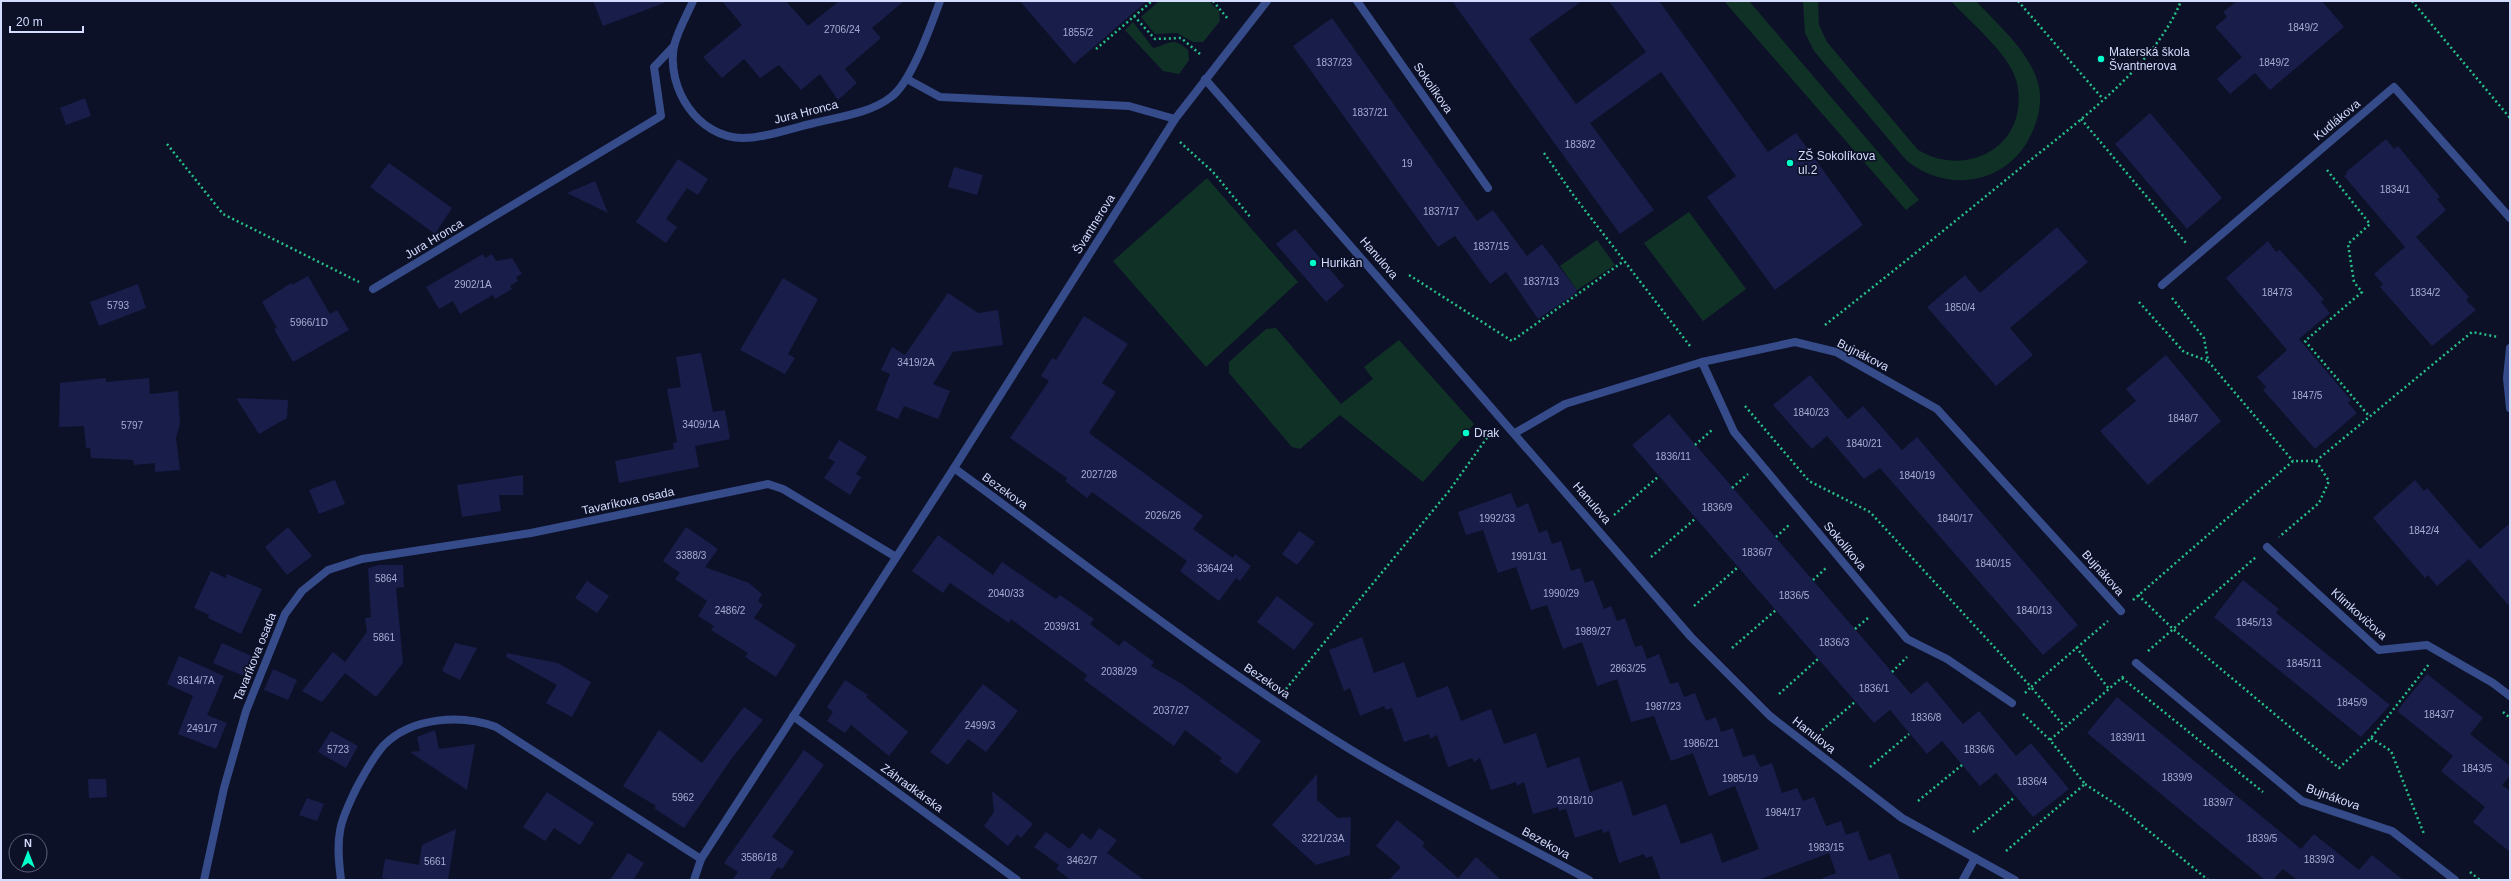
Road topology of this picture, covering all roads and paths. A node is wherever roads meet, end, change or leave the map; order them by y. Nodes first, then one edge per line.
1 (693, 1) edge
2 (940, 1) edge
3 (1152, 1) edge
4 (1213, 1) edge
5 (1267, 1) edge
6 (1358, 1) edge
7 (2018, 1) edge
8 (2181, 1) edge
9 (2412, 1) edge
10 (1134, 16) junction
11 (1228, 19) dead end
12 (674, 46) junction
13 (1096, 49) dead end
14 (1200, 54) dead end
15 (908, 79) junction
16 (1205, 79) junction
17 (2103, 99) junction
18 (2510, 118) edge
19 (1175, 119) junction
20 (2081, 119) junction
21 (1180, 142) dead end
22 (167, 144) dead end
23 (1544, 153) dead end
24 (2327, 170) dead end
25 (1488, 188) dead end
26 (1251, 218) dead end
27 (2510, 218) edge
28 (2197, 255) junction
29 (1624, 261) junction
30 (1409, 275) dead end
31 (2162, 285) joint
32 (373, 289) joint
33 (2139, 302) dead end
34 (1825, 325) dead end
35 (2502, 338) dead end
36 (1690, 346) dead end
37 (2510, 348) edge
38 (2208, 361) junction
39 (1702, 362) junction
40 (1745, 406) dead end
41 (2510, 408) edge
42 (2369, 416) junction
43 (1712, 430) dead end
44 (1516, 434) junction
45 (1489, 435) dead end
46 (1696, 445) dead end
47 (2293, 461) junction
48 (2316, 461) junction
49 (954, 468) junction
50 (1749, 473) dead end
51 (1660, 476) dead end
52 (1732, 488) dead end
53 (1614, 515) dead end
54 (1696, 518) dead end
55 (1792, 522) dead end
56 (1776, 537) dead end
57 (2267, 547) junction
58 (896, 557) junction
59 (1651, 557) dead end
60 (1829, 565) dead end
61 (1738, 567) dead end
62 (1813, 580) dead end
63 (2138, 595) junction
64 (1694, 606) dead end
65 (1776, 610) dead end
66 (2121, 611) junction
67 (1872, 614) dead end
68 (2172, 628) junction
69 (1856, 629) dead end
70 (2427, 645) junction
71 (2076, 647) junction
72 (1732, 648) dead end
73 (1908, 656) dead end
74 (1818, 659) dead end
75 (2136, 663) junction
76 (1892, 672) dead end
77 (2031, 687) junction
78 (2109, 689) junction
79 (1779, 694) dead end
80 (2510, 696) edge
81 (1276, 701) junction
82 (1856, 702) dead end
83 (2012, 703) junction
84 (793, 716) junction
85 (2064, 726) junction
86 (1822, 730) dead end
87 (1909, 734) dead end
88 (2371, 738) junction
89 (2050, 740) junction
90 (1962, 765) dead end
91 (1870, 767) dead end
92 (2085, 784) junction
93 (2016, 796) dead end
94 (1918, 801) dead end
95 (1973, 832) dead end
96 (2426, 838) dead end
97 (2006, 851) dead end
98 (1975, 858) junction
99 (701, 859) junction
100 (2468, 871) dead end
101 (204, 880) edge
102 (341, 880) edge
103 (694, 880) edge
104 (1017, 880) edge
105 (1589, 880) edge
106 (1963, 880) edge
107 (2015, 880) edge
108 (2208, 880) edge
109 (2455, 880) edge
110 (2480, 880) edge

1 - 12 street, Jura Hronca
2 - 15 street, Jura Hronca
3 - 10 path
4 - 11 path
5 - 16 street, Švantnerova
6 - 25 street, Sokolíkova
7 - 17 path
8 - 17 path
9 - 18 path
10 - 13 path
10 - 14 path
12 - 15 street, Jura Hronca
12 - 32 street, Jura Hronca
15 - 19 street
16 - 19 street, Švantnerova
16 - 44 street, Hanulova
17 - 20 path
19 - 49 street, Švantnerova
20 - 28 path
20 - 34 path
21 - 26 path
22 - 32 path
23 - 29 path
24 - 42 path
27 - 28 street, Kudlákova
28 - 31 street, Kudlákova
29 - 30 path
29 - 36 path
31 - 38 path
33 - 38 path
35 - 42 path
37 - 41 street
38 - 47 path
39 - 44 street, Bujnákova
39 - 66 street, Bujnákova
39 - 83 street, Sokolíkova
40 - 77 path
42 - 48 path
43 - 46 path
44 - 98 street, Hanulova
45 - 81 path
47 - 48 path
47 - 63 path
48 - 57 path
49 - 58 street, Švantnerova
49 - 81 street, Bezekova
50 - 52 path
51 - 53 path
54 - 59 path
55 - 56 path
57 - 68 path
57 - 70 street, Klimkovičova
58 - 84 street
58 - 101 street, Tavaríkova osada
60 - 62 path
61 - 64 path
63 - 66 path
63 - 68 path
65 - 72 path
66 - 71 path
67 - 69 path
68 - 75 path
68 - 88 path
70 - 80 street
70 - 88 path
71 - 77 path
71 - 78 path
73 - 76 path
74 - 79 path
75 - 78 path
75 - 109 street, Bujnákova
77 - 83 path
77 - 85 path
78 - 85 path
81 - 105 street, Bezekova
82 - 86 path
83 - 89 path
84 - 99 street
84 - 104 street, Záhradkárska
85 - 89 path
87 - 91 path
88 - 96 path
89 - 92 path
90 - 94 path
92 - 97 path
92 - 108 path
93 - 95 path
98 - 106 street
98 - 107 street, Hanulova
99 - 102 street
99 - 103 street
100 - 110 path

